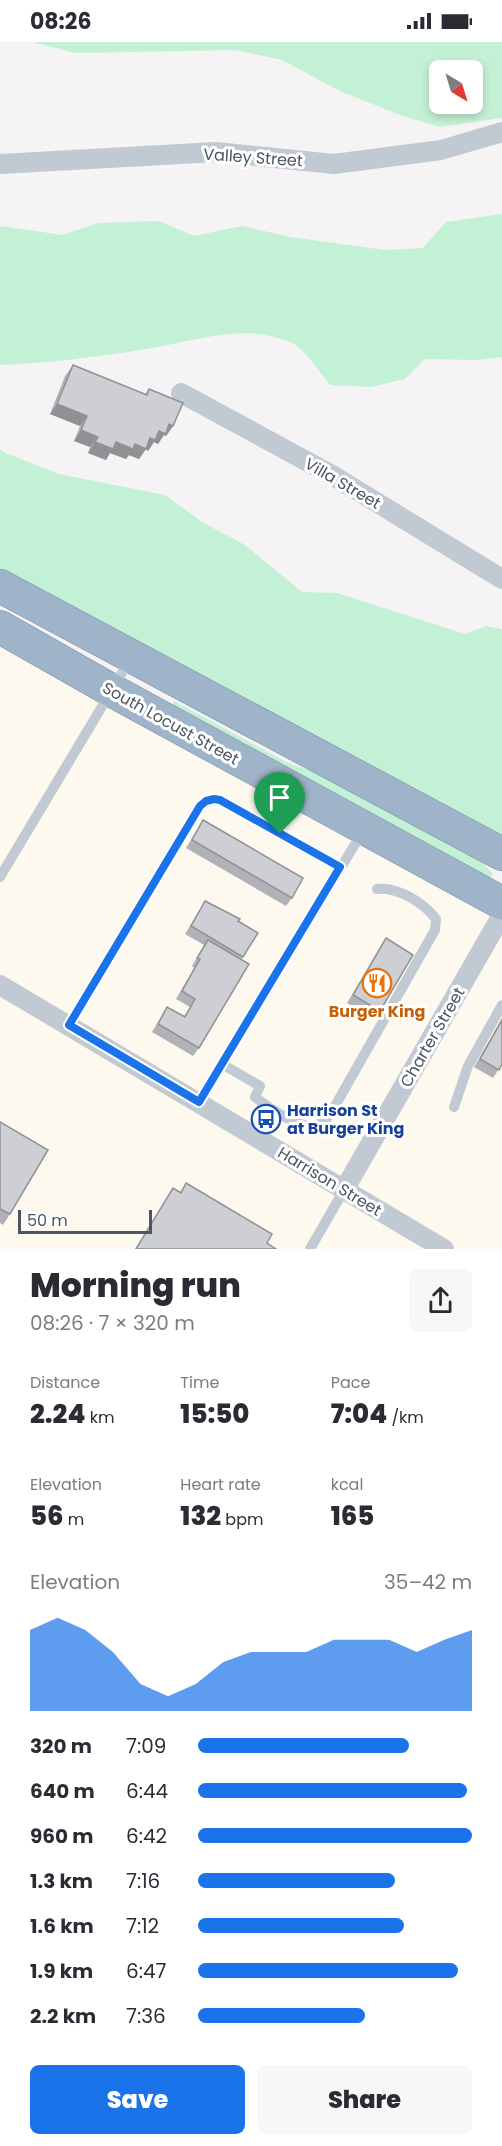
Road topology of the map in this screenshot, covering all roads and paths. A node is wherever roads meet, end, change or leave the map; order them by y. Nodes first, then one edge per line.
1 (502, 132) edge
2 (0, 164) edge
3 (181, 393) dead end
4 (502, 579) edge
5 (0, 586) edge
6 (0, 627) edge
7 (131, 658) junction
8 (111, 690) junction
9 (364, 828) junction
10 (502, 854) edge
11 (340, 867) junction
12 (0, 878) edge
13 (377, 889) dead end
14 (502, 903) edge
15 (502, 915) edge
16 (0, 985) edge
17 (502, 1005) edge
18 (69, 1025) junction
19 (222, 1064) junction
20 (199, 1102) junction
21 (454, 1107) dead end
22 (344, 1190) junction
23 (310, 1249) edge
24 (444, 1249) edge

1 - 2 street, Valley Street
3 - 4 street, Villa Street
5 - 7 highway
6 - 8 highway, South Locust Street
7 - 8 lane
7 - 10 highway
8 - 9 highway, South Locust Street
8 - 12 lane
9 - 11 lane
9 - 14 highway, South Locust Street
11 - 18 lane
11 - 19 lane
13 - 19 lane
15 - 22 street, Charter Street
16 - 18 street, Harrison Street
17 - 21 lane
18 - 20 street, Harrison Street
19 - 20 lane
20 - 22 street, Harrison Street
22 - 23 lane
22 - 24 street, Harrison Street

